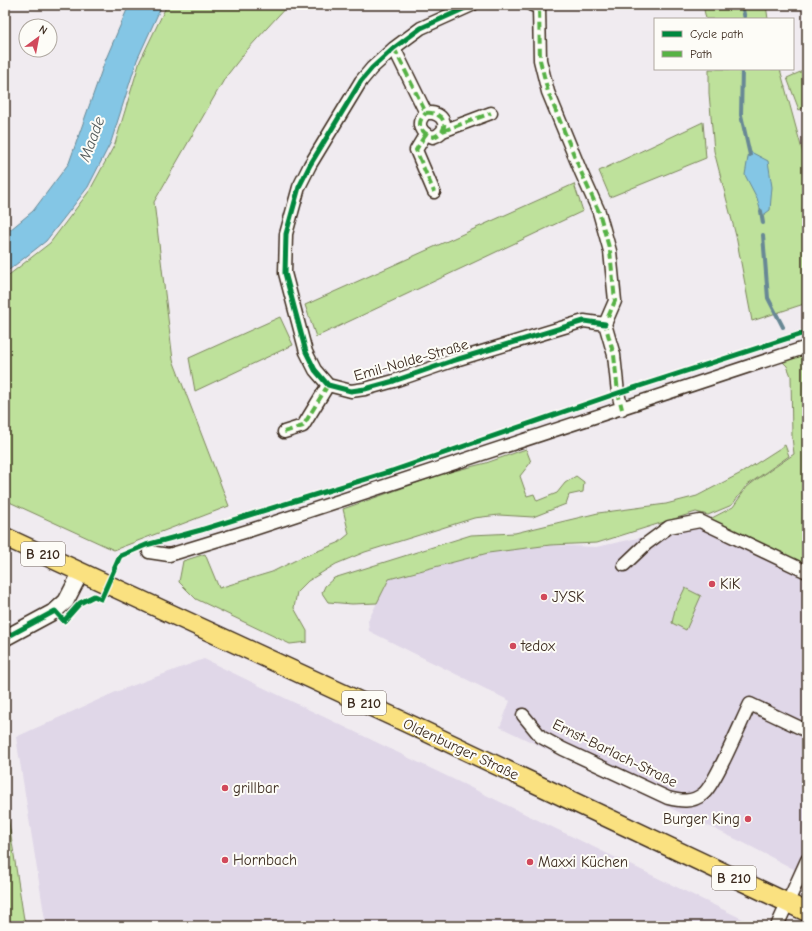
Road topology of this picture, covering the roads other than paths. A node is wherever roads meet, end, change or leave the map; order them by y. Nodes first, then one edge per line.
1 (472, 5) edge
2 (537, 6) edge
3 (394, 48) junction
4 (426, 113) junction
5 (491, 113) dead end
6 (444, 131) junction
7 (425, 135) junction
8 (434, 192) dead end
9 (605, 324) junction
10 (807, 347) edge
11 (328, 385) junction
12 (622, 409) junction
13 (284, 432) dead end
14 (5, 537) edge
15 (149, 552) dead end
16 (624, 565) dead end
17 (81, 572) junction
18 (807, 572) edge
19 (5, 638) edge
20 (523, 715) dead end
21 (807, 731) edge
22 (807, 860) edge
23 (788, 903) junction
24 (807, 912) edge
25 (778, 926) edge

1 - 3 street
2 - 9 street
3 - 4 street
3 - 11 street
4 - 6 street
4 - 7 street
5 - 6 street
6 - 7 street
7 - 8 street
9 - 11 street, Emil-Nolde-Straße
9 - 12 street
10 - 12 street
11 - 13 street
12 - 15 street
14 - 17 main road, Oldenburger Straße / B 210
16 - 18 street
17 - 19 street
17 - 23 main road, Oldenburger Straße / B 210
20 - 21 street, Ernst-Barlach-Straße
22 - 23 street
23 - 24 main road, Oldenburger Straße / B 210
23 - 25 street

